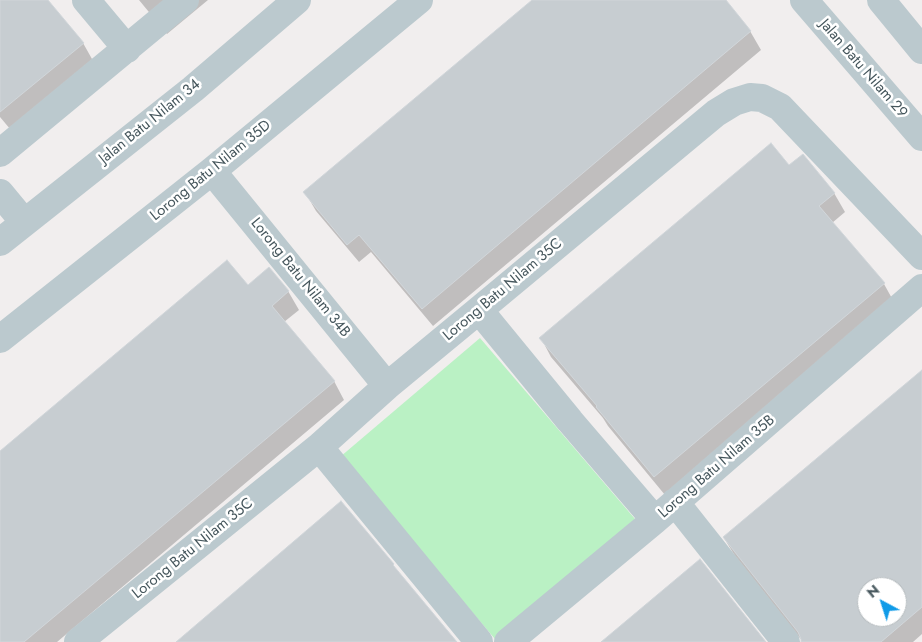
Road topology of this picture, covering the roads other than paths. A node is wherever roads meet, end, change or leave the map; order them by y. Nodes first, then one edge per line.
1 (86, 0) edge
2 (184, 0) edge
3 (297, 0) edge
4 (419, 0) edge
5 (804, 0) edge
6 (881, 0) edge
7 (127, 49) junction
8 (922, 50) edge
9 (922, 138) edge
10 (0, 153) edge
11 (212, 171) junction
12 (0, 192) edge
13 (24, 222) junction
14 (0, 242) edge
15 (922, 256) edge
16 (922, 288) edge
17 (480, 310) junction
18 (0, 339) edge
19 (387, 386) junction
20 (319, 447) junction
21 (676, 502) junction
22 (655, 520) junction
23 (78, 642) edge
24 (479, 642) edge
25 (508, 642) edge
26 (786, 642) edge

1 - 7 street
2 - 7 street
3 - 13 street, Jalan Batu Nilam 34
4 - 11 street, Lorong Batu Nilam 35D
5 - 9 street, Jalan Batu Nilam 29
6 - 8 street
7 - 10 street
11 - 18 street, Lorong Batu Nilam 35D
11 - 19 street, Lorong Batu Nilam 34B
12 - 13 street
13 - 14 street, Jalan Batu Nilam 34
15 - 17 street, Lorong Batu Nilam 35C
16 - 21 street, Lorong Batu Nilam 35B
17 - 19 street, Lorong Batu Nilam 35C
17 - 22 street
19 - 20 street, Lorong Batu Nilam 35C
20 - 23 street, Lorong Batu Nilam 35C
20 - 24 street
21 - 22 street, Lorong Batu Nilam 35B
21 - 26 street
22 - 25 street, Lorong Batu Nilam 35B

